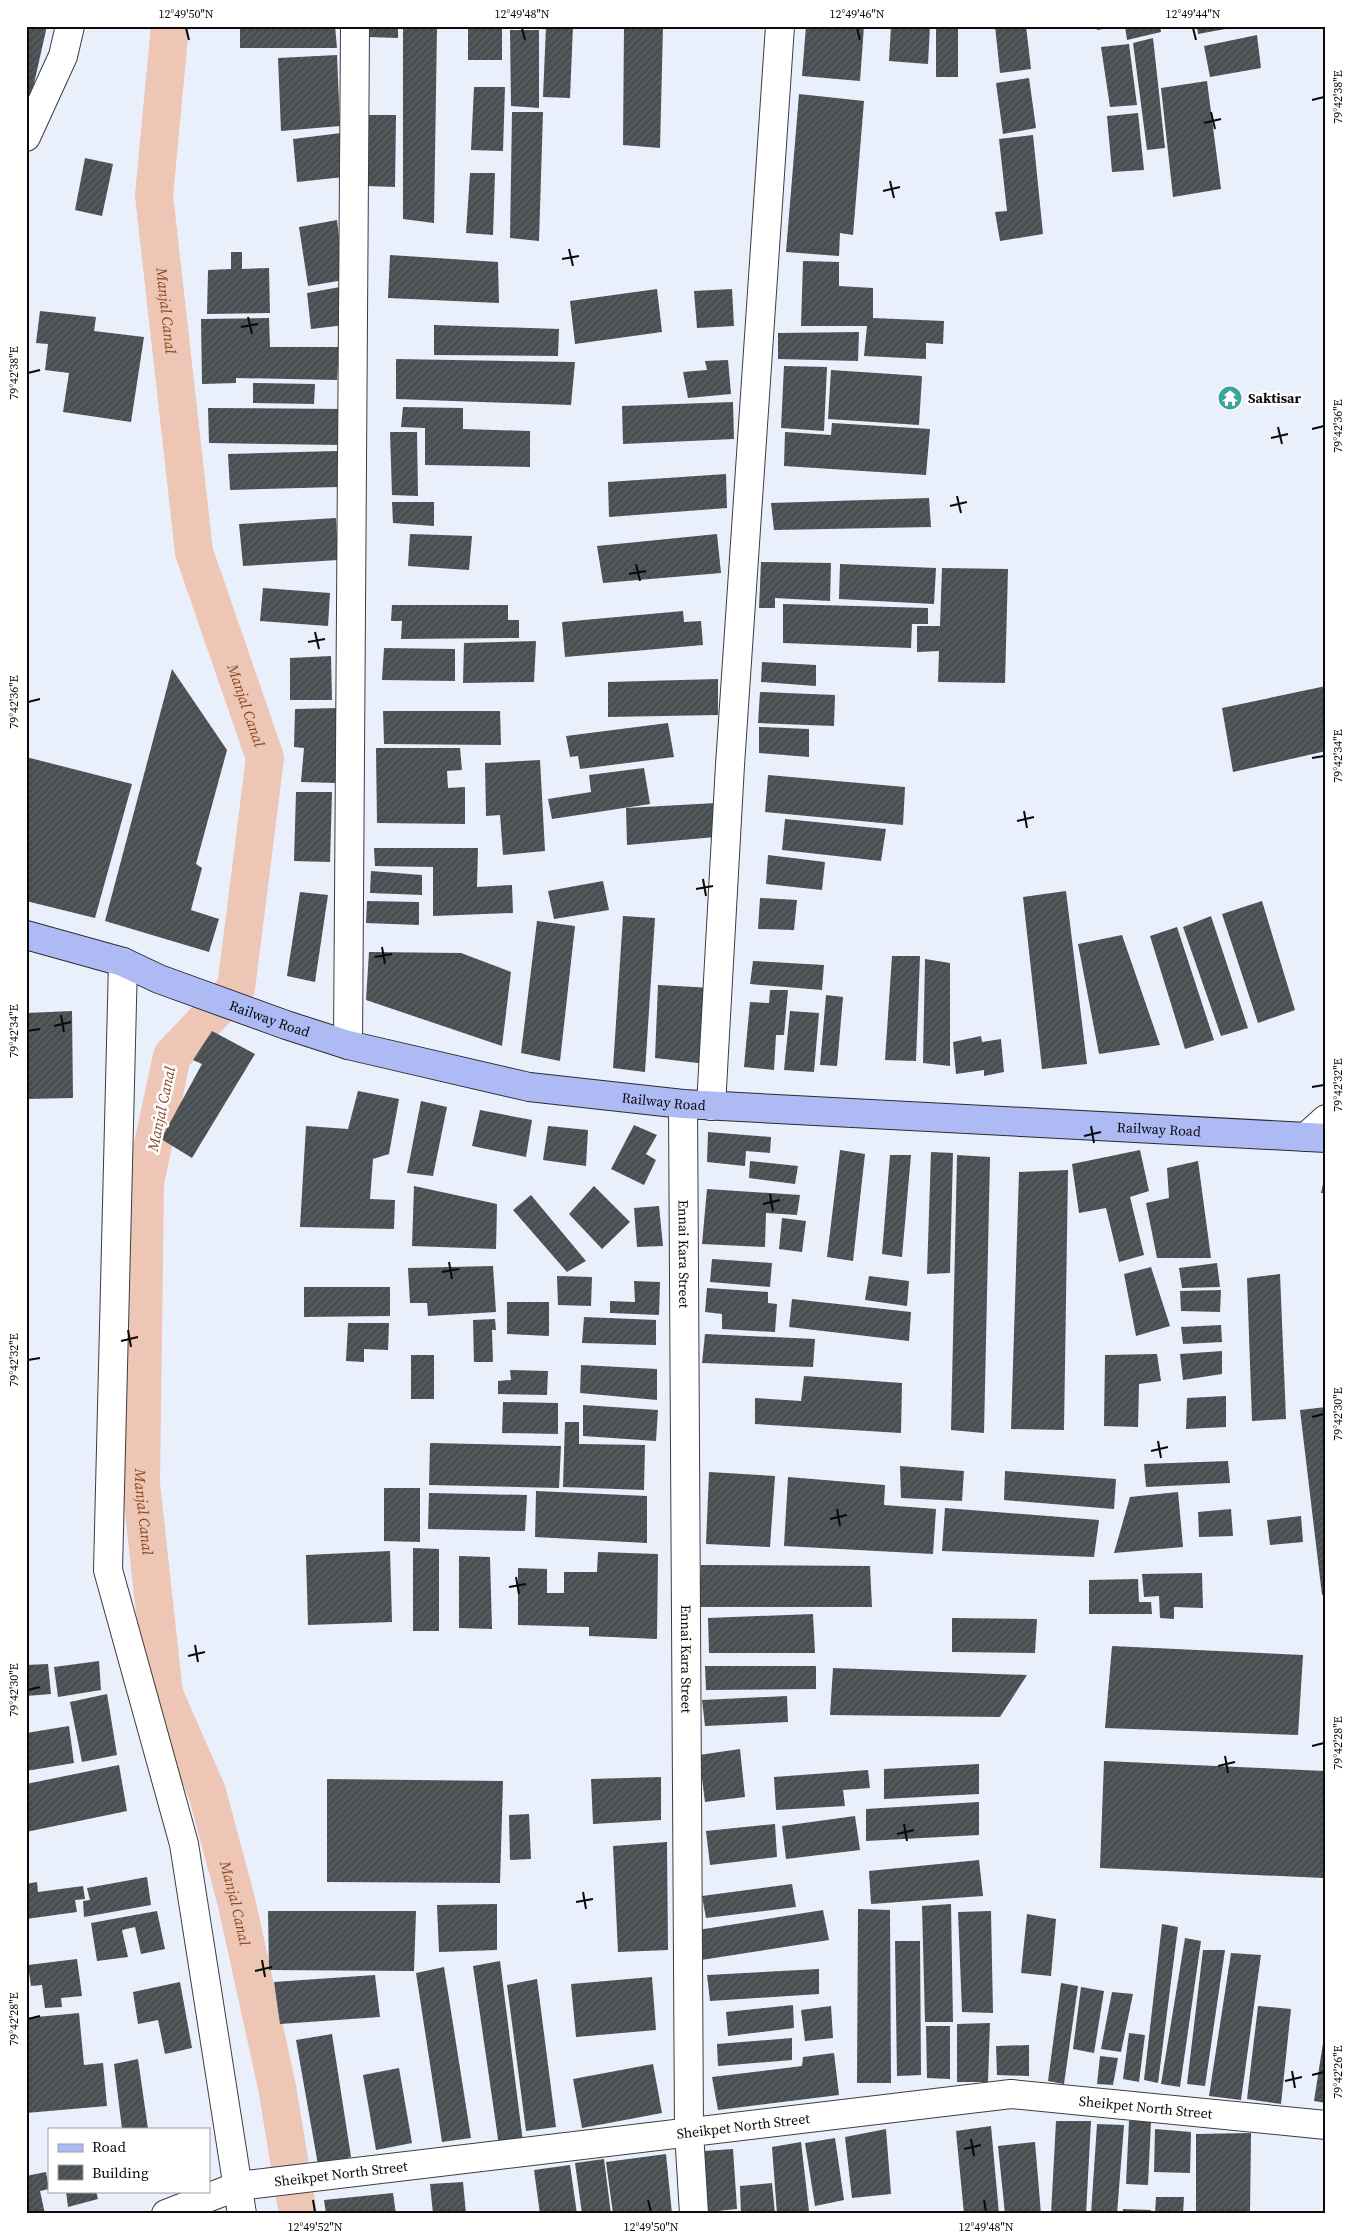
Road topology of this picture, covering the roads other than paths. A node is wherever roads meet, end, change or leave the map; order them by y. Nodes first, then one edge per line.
1 (70, 26) edge
2 (355, 26) edge
3 (780, 26) edge
4 (26, 137) edge
5 (26, 935) edge
6 (123, 962) junction
7 (348, 1045) junction
8 (683, 1104) junction
9 (711, 1106) junction
10 (1319, 1132) edge
11 (1326, 2125) edge
12 (689, 2132) junction
13 (240, 2186) junction
14 (166, 2214) edge
15 (242, 2214) edge
16 (694, 2214) edge

1 - 4 street
2 - 7 street
3 - 9 street
5 - 6 main road, Railway Road
6 - 7 main road, Railway Road
6 - 13 street
7 - 8 main road, Railway Road
8 - 9 main road, Railway Road
8 - 12 street, Ennai Kara Street
9 - 10 main road, Railway Road
11 - 12 street, Sheikpet North Street
12 - 13 street, Sheikpet North Street
12 - 16 street, Ennai Kara Street
13 - 14 street, Sheikpet North Street
13 - 15 street

